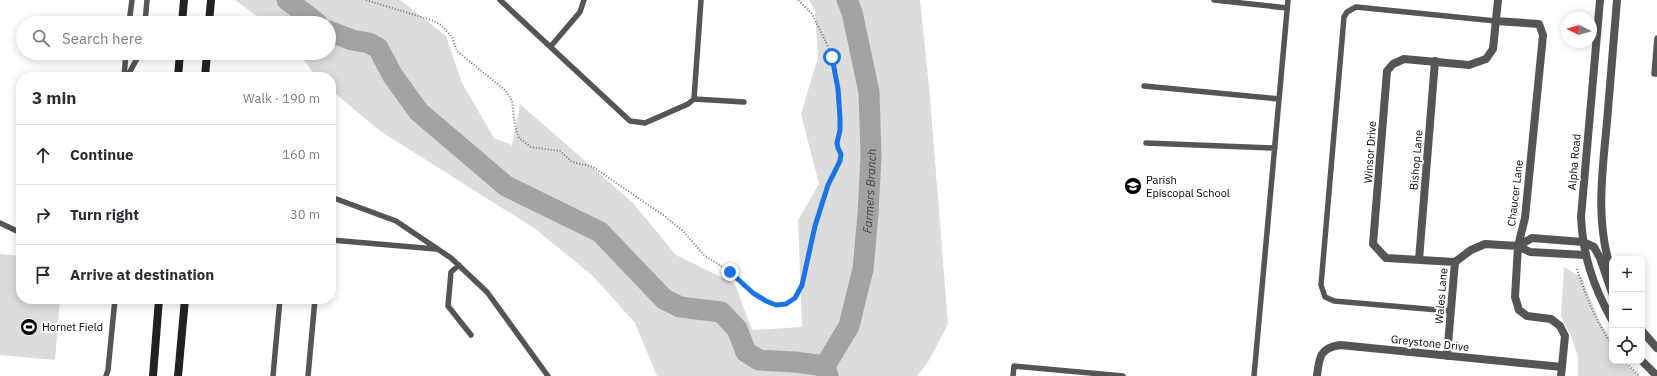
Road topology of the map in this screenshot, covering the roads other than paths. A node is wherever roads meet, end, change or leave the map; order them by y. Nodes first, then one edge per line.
1 (132, 0) edge
2 (147, 0) edge
3 (184, 0) edge
4 (211, 0) edge
5 (500, 0) edge
6 (584, 0) edge
7 (701, 0) edge
8 (1214, 0) edge
9 (1288, 0) edge
10 (1498, 0) edge
11 (1600, 0) edge
12 (1617, 0) edge
13 (1288, 8) junction
14 (130, 16) edge
15 (146, 16) edge
16 (183, 16) edge
17 (210, 16) edge
18 (1496, 20) junction
19 (1657, 38) edge
20 (551, 46) junction
21 (125, 60) edge
22 (136, 60) edge
23 (179, 60) edge
24 (206, 60) edge
25 (1436, 61) junction
26 (124, 72) edge
27 (130, 72) edge
28 (178, 72) edge
29 (205, 72) edge
30 (1657, 74) edge
31 (1144, 86) dead end
32 (694, 99) junction
33 (1279, 99) junction
34 (744, 102) dead end
35 (1146, 143) dead end
36 (1275, 148) junction
37 (336, 200) edge
38 (0, 223) edge
39 (16, 231) edge
40 (336, 240) edge
41 (1583, 242) junction
42 (1518, 246) junction
43 (437, 249) junction
44 (1586, 256) junction
45 (1418, 260) junction
46 (1455, 262) junction
47 (1609, 263) edge
48 (459, 265) junction
49 (1612, 292) edge
50 (115, 304) edge
51 (159, 304) edge
52 (185, 304) edge
53 (280, 304) edge
54 (315, 304) edge
55 (1450, 310) junction
56 (1609, 314) edge
57 (1645, 334) edge
58 (470, 336) dead end
59 (1657, 348) edge
60 (1447, 356) junction
61 (1645, 364) edge
62 (1562, 372) edge
63 (106, 376) edge
64 (153, 376) edge
65 (178, 376) edge
66 (273, 376) edge
67 (308, 376) edge
68 (548, 376) edge
69 (1013, 376) edge
70 (1123, 376) edge
71 (1254, 376) edge
72 (1318, 376) edge
73 (1657, 376) edge

1 - 14 lane
2 - 15 lane
3 - 16 main road
4 - 17 main road
5 - 20 lane
6 - 20 lane
7 - 32 lane
8 - 13 lane
9 - 13 lane
10 - 18 street
11 - 41 street, Alpha Road
12 - 47 street
13 - 33 lane
18 - 25 street
18 - 42 street, Chaucer Lane
18 - 55 lane
19 - 30 lane
20 - 32 lane
21 - 26 lane
22 - 27 lane
23 - 28 main road
24 - 29 main road
25 - 45 street, Bishop Lane
25 - 45 street, Winsor Drive
31 - 33 lane
32 - 34 lane
33 - 36 lane
35 - 36 lane
36 - 71 lane
37 - 43 lane
38 - 39 lane
40 - 43 lane
41 - 42 street
41 - 44 street, Alpha Road
41 - 49 street
42 - 44 street
42 - 46 street
42 - 62 street, Chaucer Lane
43 - 48 lane
44 - 56 street, Alpha Road
45 - 46 street
46 - 55 street, Wales Lane
48 - 58 lane
48 - 68 lane
50 - 63 lane
51 - 64 main road
52 - 65 main road
53 - 66 lane
54 - 67 lane
55 - 60 street, Wales Lane
57 - 59 street
60 - 62 street, Greystone Drive
60 - 72 street, Greystone Drive
61 - 73 street
69 - 70 lane

